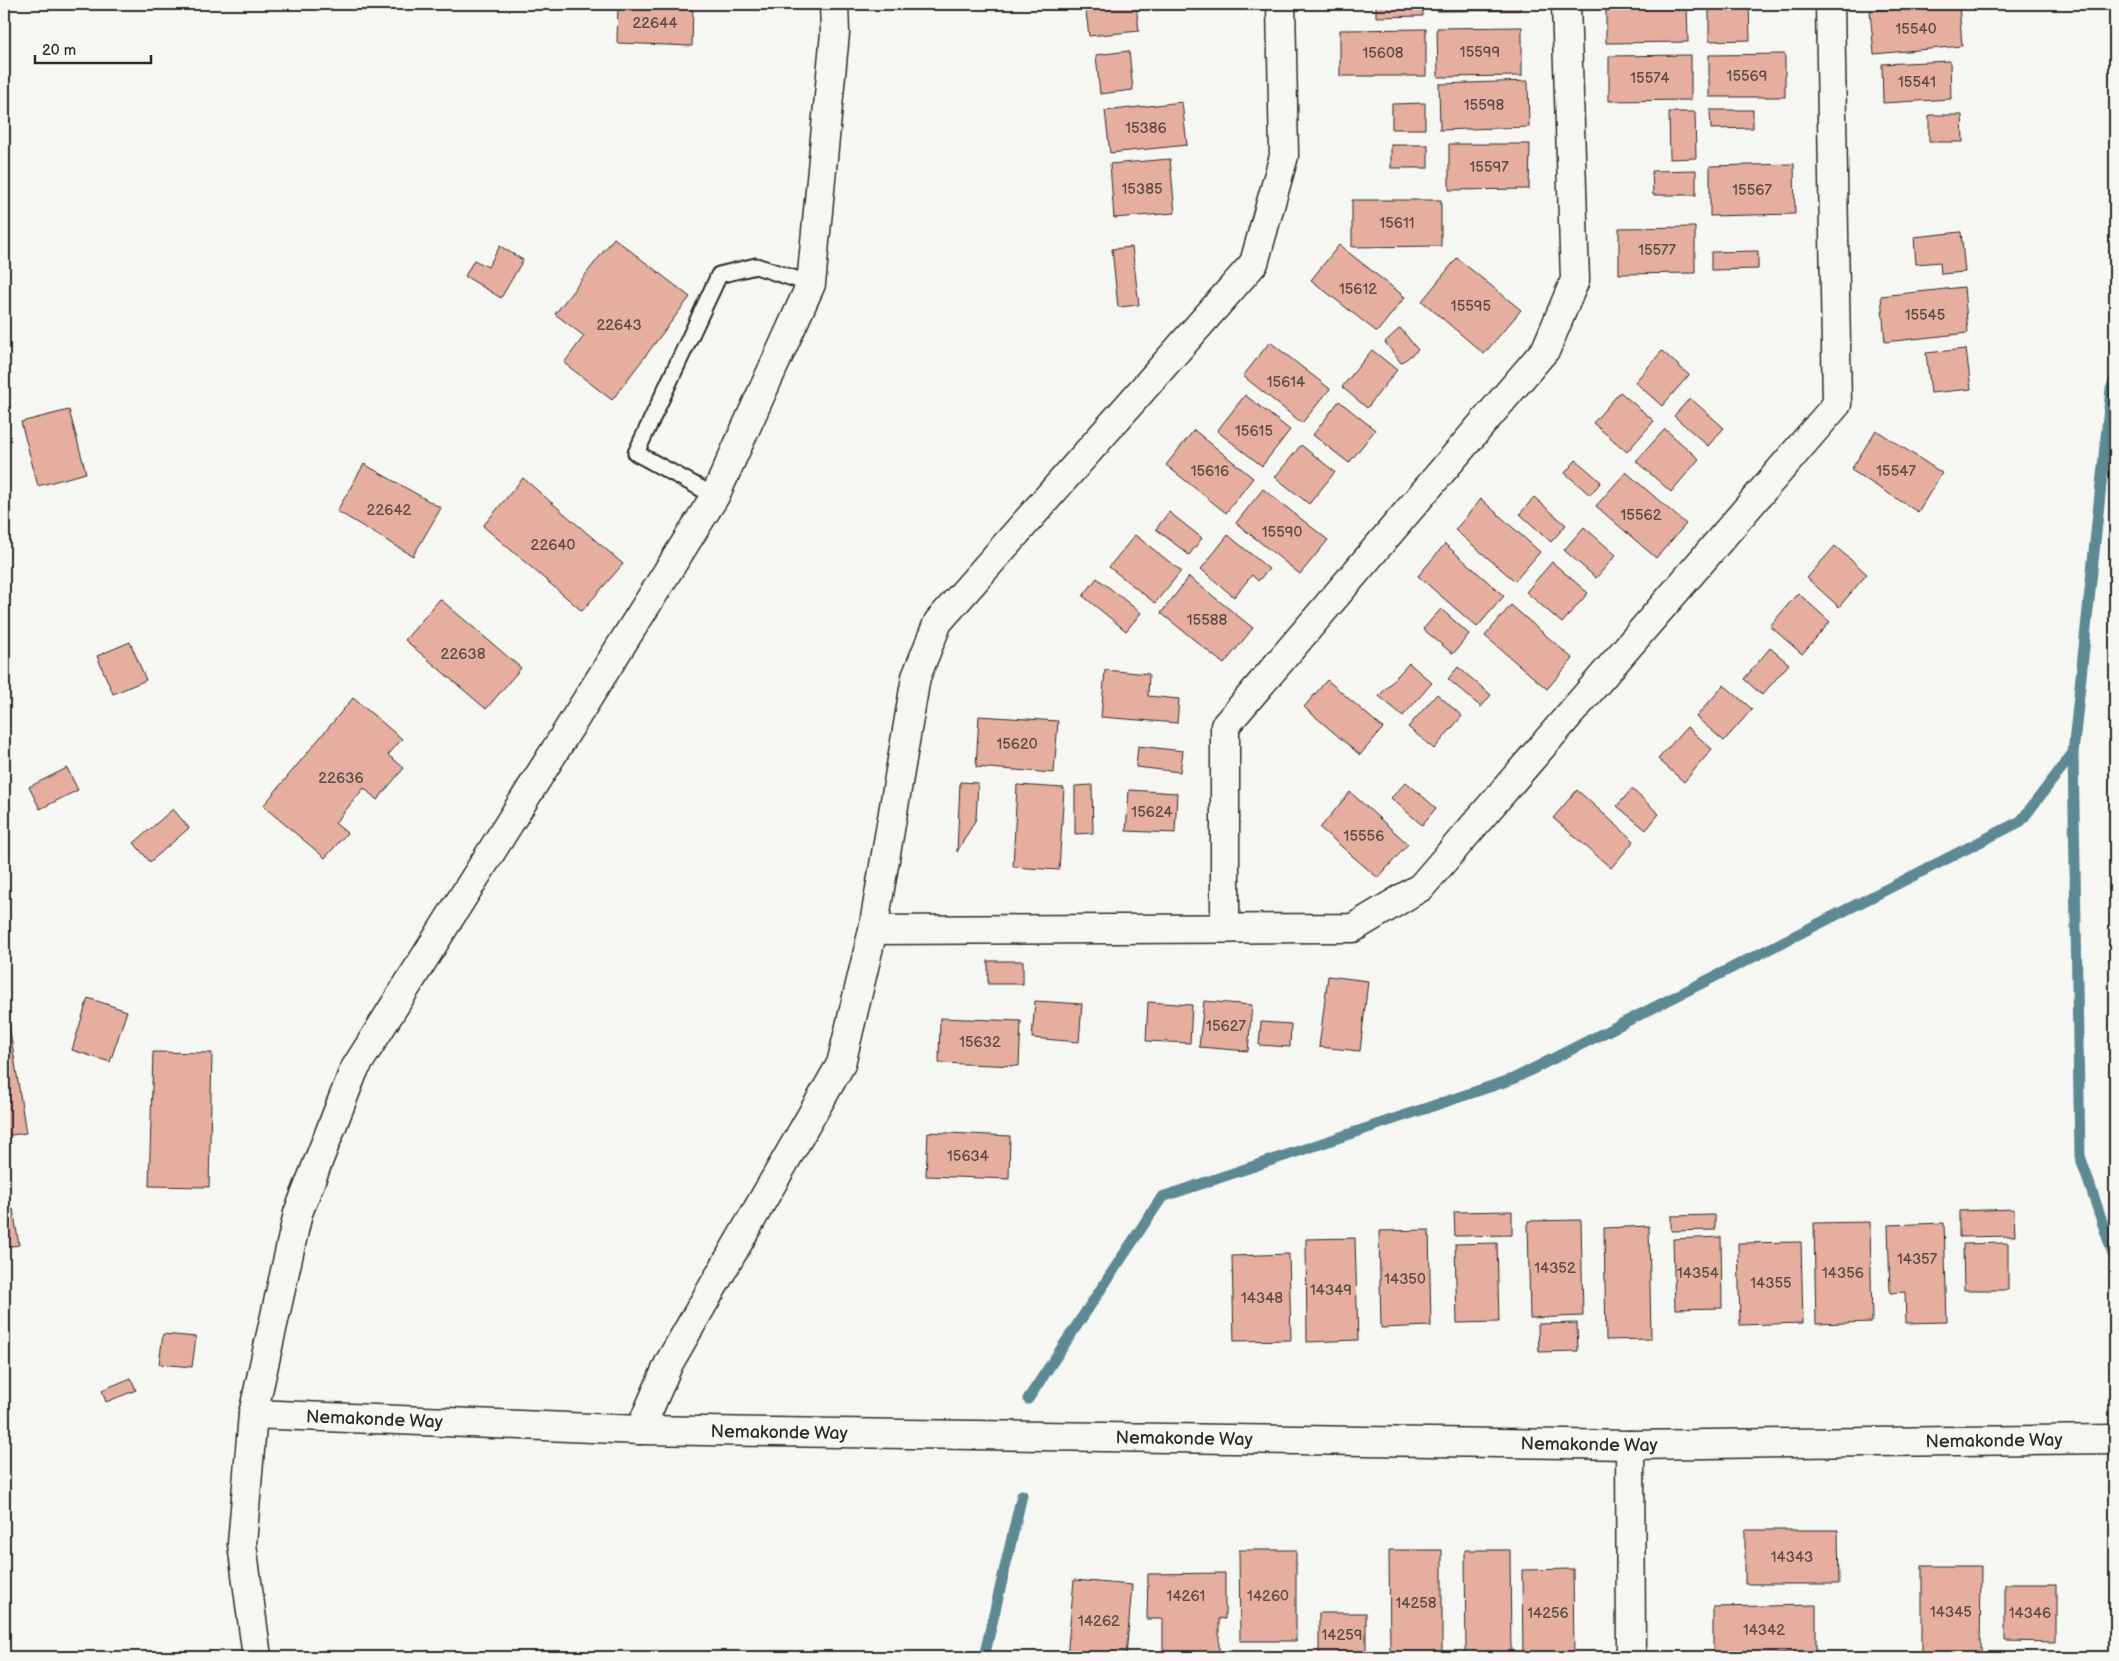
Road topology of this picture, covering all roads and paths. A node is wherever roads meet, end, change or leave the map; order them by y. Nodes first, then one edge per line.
1 (834, 4) edge
2 (1281, 4) edge
3 (1566, 4) edge
4 (1830, 4) edge
5 (811, 284) junction
6 (715, 496) junction
7 (1225, 928) junction
8 (873, 930) junction
9 (253, 1414) junction
10 (640, 1430) junction
11 (2115, 1439) edge
12 (1630, 1446) junction
13 (257, 1657) edge
14 (1631, 1657) edge

1 - 5 street
2 - 8 street
3 - 7 street
4 - 7 street
5 - 6 street
5 - 6 lane
6 - 9 street
7 - 8 street
8 - 10 street
9 - 10 street, Nemakonde Way
9 - 13 street
10 - 12 street, Nemakonde Way
11 - 12 street, Nemakonde Way
12 - 14 street

